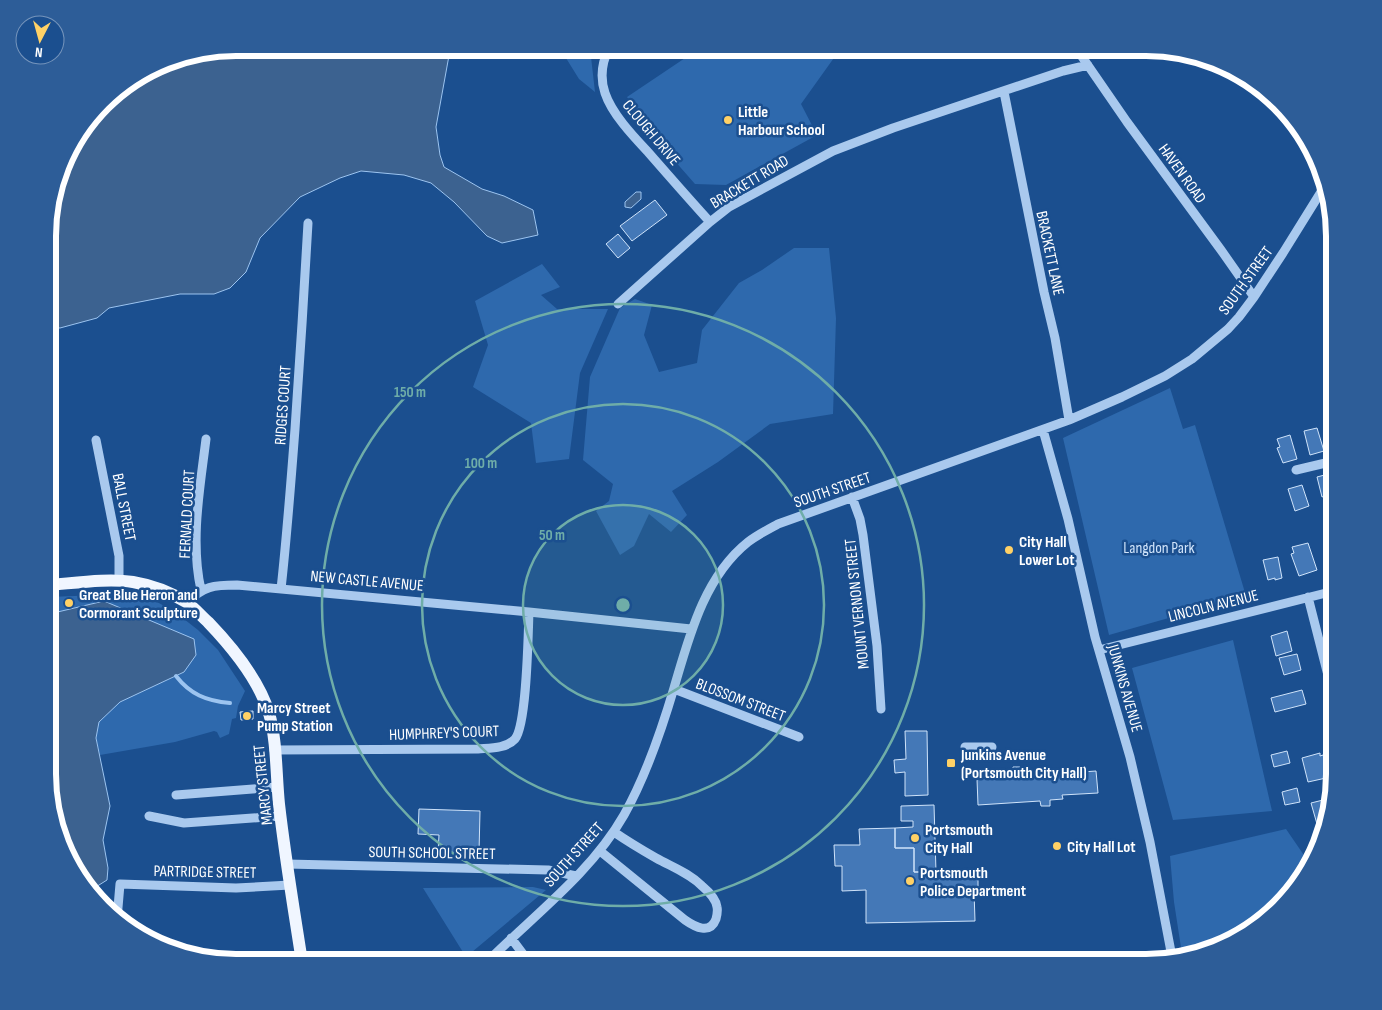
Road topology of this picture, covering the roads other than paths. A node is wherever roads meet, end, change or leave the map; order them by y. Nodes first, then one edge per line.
1 (606, 56) edge
2 (1082, 56) edge
3 (1088, 65) junction
4 (1004, 92) junction
5 (1321, 192) edge
6 (710, 222) junction
7 (308, 223) dead end
8 (1254, 297) junction
9 (618, 304) dead end
10 (1069, 420) junction
11 (1043, 430) junction
12 (206, 439) dead end
13 (96, 440) dead end
14 (1326, 463) edge
15 (1296, 470) dead end
16 (852, 497) junction
17 (119, 580) junction
18 (56, 584) edge
19 (281, 588) junction
20 (201, 590) junction
21 (1326, 593) edge
22 (1308, 597) junction
23 (187, 603) junction
24 (529, 612) junction
25 (692, 629) junction
26 (1099, 650) junction
27 (1326, 668) edge
28 (674, 689) junction
29 (881, 709) dead end
30 (798, 738) dead end
31 (964, 747) dead end
32 (992, 747) dead end
33 (274, 750) junction
34 (277, 787) junction
35 (176, 795) dead end
36 (149, 816) dead end
37 (281, 816) junction
38 (614, 832) junction
39 (600, 851) junction
40 (287, 864) junction
41 (576, 876) junction
42 (290, 885) junction
43 (118, 910) edge
44 (511, 938) junction
45 (1171, 952) edge
46 (301, 954) edge
47 (495, 954) edge
48 (524, 954) edge

1 - 6 street, CLOUGH DRIVE
2 - 3 street, HAVEN ROAD
3 - 4 street
3 - 8 street, HAVEN ROAD
4 - 6 street, BRACKETT ROAD
4 - 10 street, BRACKETT LANE
5 - 8 street, SOUTH STREET
6 - 9 street, BRACKETT ROAD
7 - 19 street, RIDGES COURT
8 - 10 street, SOUTH STREET
10 - 11 street, SOUTH STREET
11 - 16 street, SOUTH STREET
11 - 26 street, JUNKINS AVENUE
12 - 20 street, FERNALD COURT
13 - 17 street, BALL STREET
14 - 15 street
16 - 25 street, SOUTH STREET
16 - 29 street, MOUNT VERNON STREET
17 - 18 main road
17 - 23 main road
19 - 20 street, NEW CASTLE AVENUE
19 - 24 street, NEW CASTLE AVENUE
20 - 23 street
21 - 22 street, LINCOLN AVENUE
22 - 26 street, LINCOLN AVENUE
22 - 27 street
23 - 33 main road, MARCY STREET
24 - 25 street, NEW CASTLE AVENUE
24 - 33 street, HUMPHREY'S COURT
25 - 28 street, SOUTH STREET
26 - 45 street, JUNKINS AVENUE
28 - 30 street, BLOSSOM STREET
28 - 38 street, SOUTH STREET
31 - 32 street
33 - 34 main road, MARCY STREET
34 - 35 street
34 - 37 main road, MARCY STREET
36 - 37 street
37 - 40 main road, MARCY STREET
38 - 39 street, SOUTH STREET
38 - 39 street
39 - 41 street, SOUTH STREET
40 - 41 street, SOUTH SCHOOL STREET
40 - 42 main road, MARCY STREET
41 - 44 street, SOUTH STREET
42 - 43 street, PARTRIDGE STREET
42 - 46 main road, MARCY STREET
44 - 47 street, SOUTH STREET
44 - 48 street

